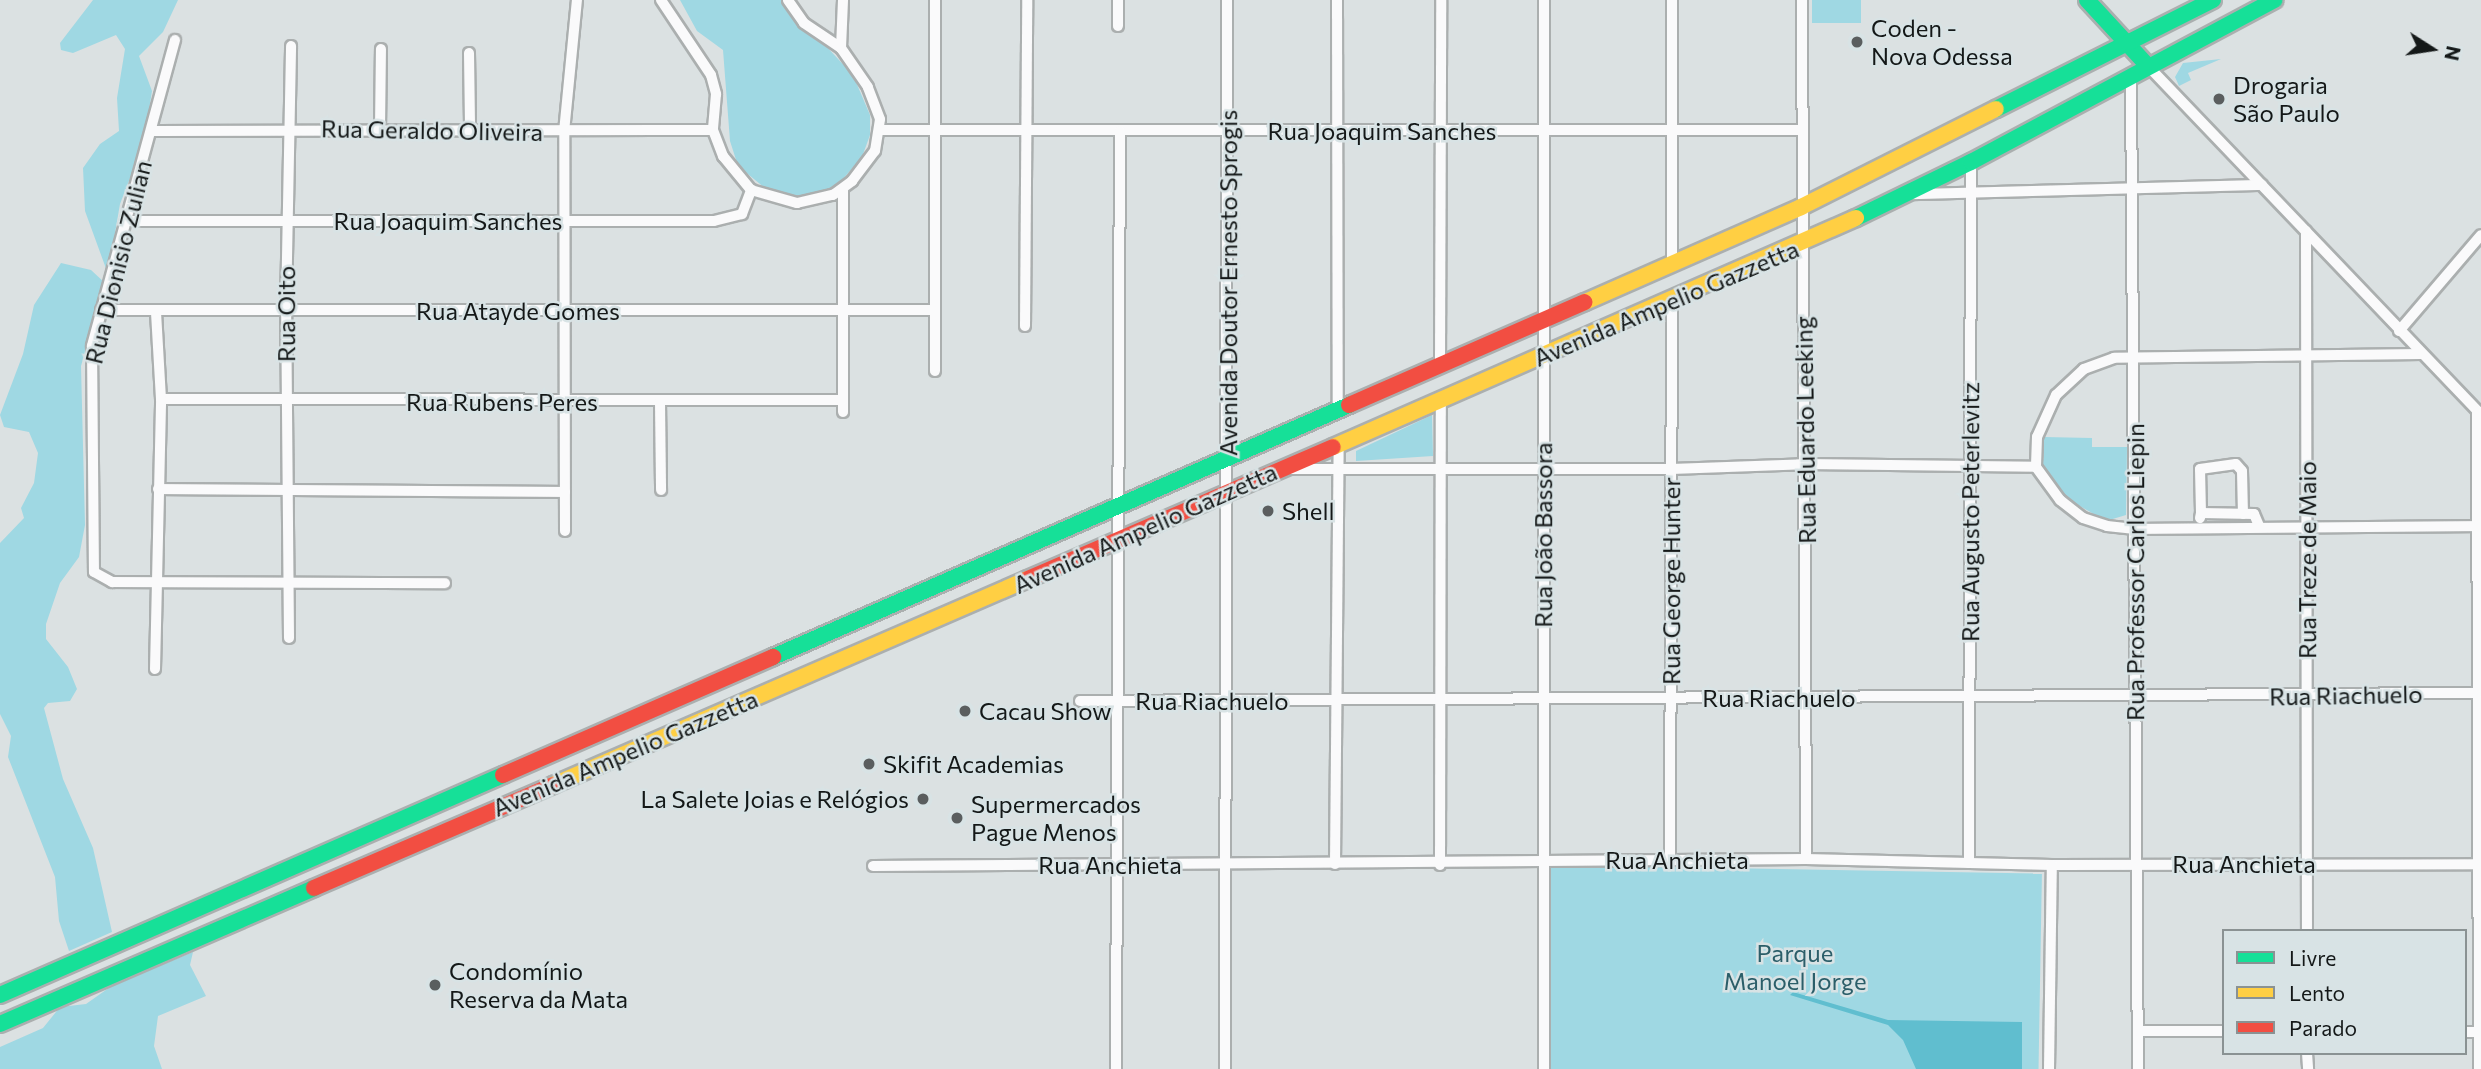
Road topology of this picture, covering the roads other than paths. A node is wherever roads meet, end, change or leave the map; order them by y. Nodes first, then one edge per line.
1 (577, 0) edge
2 (660, 0) edge
3 (788, 0) edge
4 (843, 0) edge
5 (935, 0) edge
6 (1027, 0) edge
7 (1118, 0) edge
8 (1227, 0) edge
9 (1337, 0) edge
10 (1441, 0) edge
11 (1544, 0) edge
12 (1672, 0) edge
13 (1802, 0) edge
14 (2087, 0) edge
15 (2213, 0) edge
16 (2275, 0) edge
17 (1118, 26) dead end
18 (175, 40) dead end
19 (2127, 44) junction
20 (291, 46) dead end
21 (841, 48) junction
22 (381, 49) dead end
23 (469, 53) dead end
24 (2148, 66) junction
25 (2131, 76) junction
26 (470, 127) junction
27 (380, 128) junction
28 (289, 129) junction
29 (713, 130) junction
30 (880, 130) junction
31 (1440, 130) junction
32 (1801, 130) junction
33 (152, 131) junction
34 (1027, 131) junction
35 (1119, 131) junction
36 (1227, 131) junction
37 (1337, 131) junction
38 (1545, 131) junction
39 (1672, 131) junction
40 (564, 132) junction
41 (935, 132) junction
42 (1971, 162) junction
43 (848, 185) junction
44 (2262, 186) junction
45 (2134, 187) junction
46 (751, 190) junction
47 (1971, 191) junction
48 (1901, 194) junction
49 (1801, 207) junction
50 (287, 220) junction
51 (126, 221) junction
52 (565, 222) junction
53 (2306, 231) junction
54 (2481, 235) edge
55 (1802, 244) junction
56 (1672, 263) junction
57 (1672, 300) junction
58 (102, 310) junction
59 (286, 310) junction
60 (565, 310) junction
61 (935, 310) junction
62 (156, 312) junction
63 (844, 313) junction
64 (1543, 321) junction
65 (1025, 326) dead end
66 (2399, 331) junction
67 (2307, 354) junction
68 (2421, 354) junction
69 (1543, 355) junction
70 (2134, 358) junction
71 (1440, 362) junction
72 (935, 371) dead end
73 (161, 399) junction
74 (285, 400) junction
75 (843, 400) junction
76 (1441, 400) junction
77 (565, 402) junction
78 (660, 403) junction
79 (1338, 407) junction
80 (843, 412) dead end
81 (2479, 413) edge
82 (1339, 444) junction
83 (1228, 456) junction
84 (1805, 464) junction
85 (2036, 467) junction
86 (1542, 468) junction
87 (1969, 468) junction
88 (1278, 469) junction
89 (1339, 469) junction
90 (1441, 469) junction
91 (1671, 469) junction
92 (158, 489) junction
93 (661, 490) dead end
94 (1228, 491) junction
95 (288, 492) junction
96 (565, 492) junction
97 (1119, 505) junction
98 (2201, 513) junction
99 (2243, 513) junction
100 (2307, 524) junction
101 (2259, 526) junction
102 (2479, 526) edge
103 (2200, 527) junction
104 (2135, 529) junction
105 (565, 531) dead end
106 (1119, 537) junction
107 (156, 582) junction
108 (287, 582) junction
109 (445, 583) dead end
110 (869, 615) junction
111 (289, 638) dead end
112 (857, 653) junction
113 (155, 669) dead end
114 (2478, 693) junction
115 (2308, 696) junction
116 (2137, 697) junction
117 (1672, 698) junction
118 (1809, 698) junction
119 (1971, 698) junction
120 (1227, 700) junction
121 (1438, 700) junction
122 (1543, 700) junction
123 (1080, 701) dead end
124 (1119, 701) junction
125 (1336, 702) junction
126 (464, 793) junction
127 (472, 820) junction
128 (1806, 859) junction
129 (1540, 860) junction
130 (1670, 861) junction
131 (1969, 863) junction
132 (2308, 863) junction
133 (1335, 864) junction
134 (2136, 864) junction
135 (2480, 864) edge
136 (1117, 865) junction
137 (1225, 865) junction
138 (1440, 865) junction
139 (2052, 865) junction
140 (873, 866) dead end
141 (2307, 929) edge
142 (0, 995) edge
143 (0, 1024) edge
144 (2139, 1031) junction
145 (2222, 1031) edge
146 (2480, 1032) edge
147 (1116, 1069) edge
148 (1225, 1069) edge
149 (1544, 1069) edge
150 (2049, 1069) edge
151 (2138, 1069) edge
152 (2479, 1069) edge

1 - 40 street
2 - 29 street
3 - 21 street
4 - 21 street
5 - 41 street
6 - 34 street
7 - 17 street
8 - 36 street, Avenida Doutor Ernesto Sprogis
9 - 37 street
10 - 31 street
11 - 38 street, Rua João Bassora
12 - 39 street
13 - 32 street, Rua Eduardo Leeking
14 - 19 main road
15 - 19 main road, Avenida Ampelio Gazzetta
16 - 24 main road, Avenida Ampelio Gazzetta
18 - 33 street, Rua Dionisio Zulian
19 - 24 main road
19 - 49 main road, Avenida Ampelio Gazzetta
20 - 28 street, Rua Oito
21 - 30 street
22 - 27 street
23 - 26 street
24 - 25 main road, Avenida Ampelio Gazzetta
24 - 44 street
25 - 42 main road, Avenida Ampelio Gazzetta
25 - 45 street, Rua Professor Carlos Liepin
26 - 27 street, Rua Geraldo Oliveira
26 - 40 street, Rua Geraldo Oliveira
27 - 28 street, Rua Geraldo Oliveira
28 - 33 street, Rua Geraldo Oliveira
28 - 50 street, Rua Oito
29 - 40 street, Rua Geraldo Oliveira
29 - 46 street
30 - 41 street, Rua Joaquim Sanches
30 - 43 street
31 - 37 street, Rua Joaquim Sanches
31 - 38 street, Rua Joaquim Sanches
31 - 71 street
32 - 39 street, Rua Joaquim Sanches
32 - 49 street, Rua Eduardo Leeking
33 - 51 street, Rua Dionisio Zulian
34 - 35 street, Rua Joaquim Sanches
34 - 41 street, Rua Joaquim Sanches
34 - 65 street
35 - 36 street, Rua Joaquim Sanches
35 - 97 street
36 - 37 street, Rua Joaquim Sanches
36 - 83 street, Avenida Doutor Ernesto Sprogis
37 - 79 street
38 - 39 street, Rua Joaquim Sanches
38 - 64 street, Rua João Bassora
39 - 56 street
40 - 52 street
41 - 61 street
42 - 47 street, Rua Augusto Peterlevitz
42 - 48 main road, Avenida Ampelio Gazzetta
43 - 46 street
43 - 63 street
44 - 45 street
44 - 53 street
45 - 47 street
45 - 70 street, Rua Professor Carlos Liepin
46 - 52 street, Rua Joaquim Sanches
47 - 48 street
47 - 87 street, Rua Augusto Peterlevitz
48 - 55 main road, Avenida Ampelio Gazzetta
49 - 55 street, Rua Eduardo Leeking
49 - 56 main road, Avenida Ampelio Gazzetta
50 - 51 street, Rua Joaquim Sanches
50 - 52 street, Rua Joaquim Sanches
50 - 59 street, Rua Oito
51 - 58 street, Rua Dionisio Zulian
52 - 60 street
53 - 66 street
53 - 67 street, Rua Treze de Maio
54 - 66 street
55 - 57 main road, Avenida Ampelio Gazzetta
55 - 84 street, Rua Eduardo Leeking
56 - 64 main road, Avenida Ampelio Gazzetta
57 - 69 main road, Avenida Ampelio Gazzetta
57 - 91 street, Rua George Hunter
58 - 62 street, Rua Atayde Gomes
58 - 107 street, Rua Dionisio Zulian
59 - 60 street, Rua Atayde Gomes
59 - 62 street, Rua Atayde Gomes
59 - 74 street, Rua Oito
60 - 63 street, Rua Atayde Gomes
60 - 77 street
61 - 63 street, Rua Atayde Gomes
61 - 72 street
62 - 73 street
63 - 75 street
64 - 69 street, Rua João Bassora
64 - 71 main road, Avenida Ampelio Gazzetta
66 - 68 street
67 - 68 street
67 - 70 street
67 - 100 street, Rua Treze de Maio
68 - 81 street
69 - 76 main road, Avenida Ampelio Gazzetta
69 - 86 street, Rua João Bassora
70 - 85 street
70 - 104 street, Rua Professor Carlos Liepin
71 - 79 main road, Avenida Ampelio Gazzetta
73 - 74 street, Rua Rubens Peres
73 - 92 street
74 - 77 street, Rua Rubens Peres
74 - 95 street, Rua Oito
75 - 78 street, Rua Rubens Peres
75 - 80 street
76 - 82 main road, Avenida Ampelio Gazzetta
76 - 90 street
77 - 78 street, Rua Rubens Peres
77 - 96 street
78 - 93 street
79 - 83 main road, Avenida Ampelio Gazzetta
81 - 102 street
82 - 88 main road, Avenida Ampelio Gazzetta
82 - 89 street
83 - 94 street, Avenida Doutor Ernesto Sprogis
83 - 97 main road, Avenida Ampelio Gazzetta
84 - 87 street
84 - 91 street
84 - 118 street, Rua Eduardo Leeking
85 - 87 street
85 - 104 street
86 - 90 street
86 - 91 street
86 - 122 street, Rua João Bassora
87 - 119 street, Rua Augusto Peterlevitz
88 - 89 street
88 - 94 main road, Avenida Ampelio Gazzetta
89 - 90 street
89 - 125 street
90 - 121 street
91 - 117 street, Rua George Hunter
92 - 95 street
92 - 107 street
94 - 106 main road, Avenida Ampelio Gazzetta
94 - 120 street, Avenida Doutor Ernesto Sprogis
95 - 96 street
95 - 108 street, Rua Oito
96 - 105 street
97 - 106 street
97 - 110 main road, Avenida Ampelio Gazzetta
98 - 99 street
98 - 99 street
98 - 103 street
99 - 101 street
100 - 101 street
100 - 102 street
100 - 115 street, Rua Treze de Maio
101 - 103 street
102 - 114 street
103 - 104 street
104 - 116 street, Rua Professor Carlos Liepin
106 - 112 main road, Avenida Ampelio Gazzetta
106 - 124 street
107 - 108 street
107 - 113 street
108 - 109 street
108 - 111 street, Rua Oito
110 - 112 main road
110 - 126 main road, Avenida Ampelio Gazzetta
112 - 127 main road, Avenida Ampelio Gazzetta
114 - 115 street, Rua Riachuelo
114 - 135 street
115 - 116 street, Rua Riachuelo
115 - 132 street, Rua Treze de Maio
116 - 119 street, Rua Riachuelo
116 - 134 street, Rua Professor Carlos Liepin
117 - 118 street, Rua Riachuelo
117 - 122 street, Rua Riachuelo
117 - 130 street, Rua George Hunter
118 - 119 street, Rua Riachuelo
118 - 128 street, Rua Eduardo Leeking
119 - 131 street, Rua Augusto Peterlevitz
120 - 124 street, Rua Riachuelo
120 - 125 street, Rua Riachuelo
120 - 137 street, Avenida Doutor Ernesto Sprogis
121 - 122 street, Rua Riachuelo
121 - 125 street, Rua Riachuelo
121 - 138 street
122 - 129 street, Rua João Bassora
123 - 124 street, Rua Riachuelo
124 - 136 street
125 - 133 street
126 - 127 main road
126 - 142 main road, Avenida Ampelio Gazzetta
127 - 143 main road, Avenida Ampelio Gazzetta
128 - 130 street, Rua Anchieta
128 - 131 street, Rua Anchieta
129 - 130 street, Rua Anchieta
129 - 138 street, Rua Anchieta
129 - 149 street, Rua João Bassora
131 - 139 street, Rua Anchieta
132 - 134 street, Rua Anchieta
132 - 135 street, Rua Anchieta
132 - 141 street, Rua Treze de Maio
133 - 137 street, Rua Anchieta
133 - 138 street, Rua Anchieta
134 - 139 street, Rua Anchieta
134 - 144 street, Rua Professor Carlos Liepin
135 - 146 street
136 - 137 street, Rua Anchieta
136 - 140 street, Rua Anchieta
136 - 147 street
137 - 148 street, Avenida Doutor Ernesto Sprogis
139 - 150 street
144 - 145 street
144 - 151 street, Rua Professor Carlos Liepin
146 - 152 street

